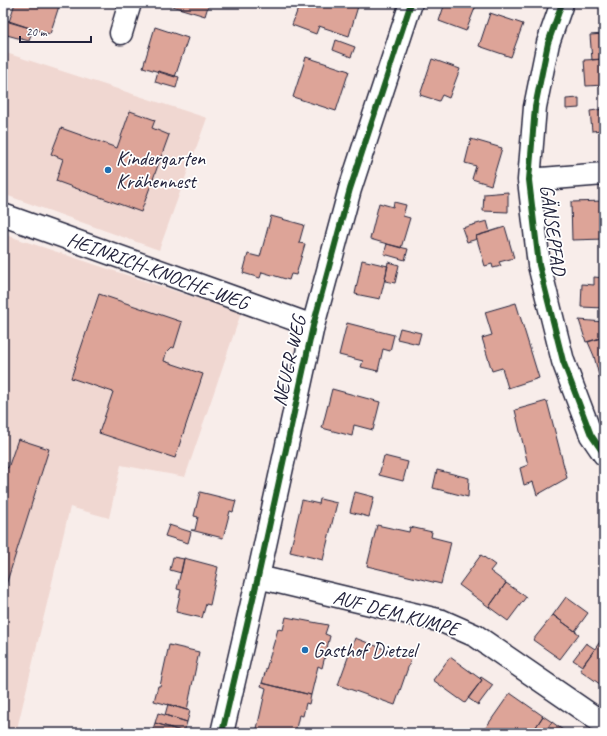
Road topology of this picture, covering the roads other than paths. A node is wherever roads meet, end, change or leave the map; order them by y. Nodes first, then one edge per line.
1 (130, 3) edge
2 (411, 3) edge
3 (562, 3) edge
4 (121, 33) dead end
5 (604, 174) edge
6 (529, 180) junction
7 (3, 216) edge
8 (313, 326) junction
9 (604, 454) edge
10 (258, 577) junction
11 (604, 724) edge
12 (222, 733) edge

1 - 4 street
2 - 8 street, NEUER WEG
3 - 6 street, GÄNSEPFAD
5 - 6 street, GÄNSEPFAD
6 - 9 street, GÄNSEPFAD
7 - 8 street, HEINRICH-KNOCHE-WEG
8 - 10 street, NEUER WEG
10 - 11 street, AUF DEM KUMPE
10 - 12 street, NEUER WEG

